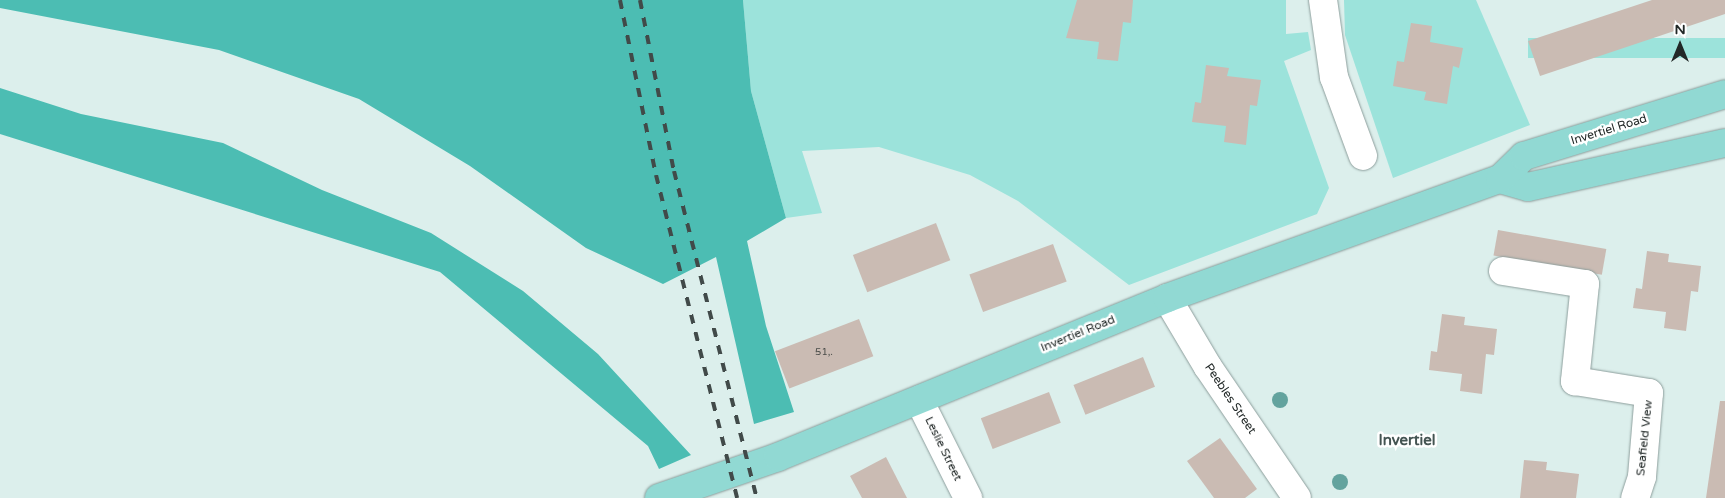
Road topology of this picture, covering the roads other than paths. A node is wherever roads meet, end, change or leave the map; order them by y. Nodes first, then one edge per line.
1 (1323, 0) edge
2 (1725, 94) edge
3 (1725, 144) edge
4 (1363, 156) dead end
5 (1500, 179) junction
6 (1503, 271) dead end
7 (1167, 298) junction
8 (919, 400) junction
9 (659, 498) edge
10 (968, 498) edge
11 (1297, 498) edge
12 (1635, 498) edge

1 - 4 street
2 - 5 main road, Invertiel Road
3 - 5 main road
5 - 7 main road, Invertiel Road
6 - 12 street, Seafield View
7 - 8 main road, Invertiel Road
7 - 11 street, Peebles Street
8 - 9 main road, Invertiel Road
8 - 10 street, Leslie Street

